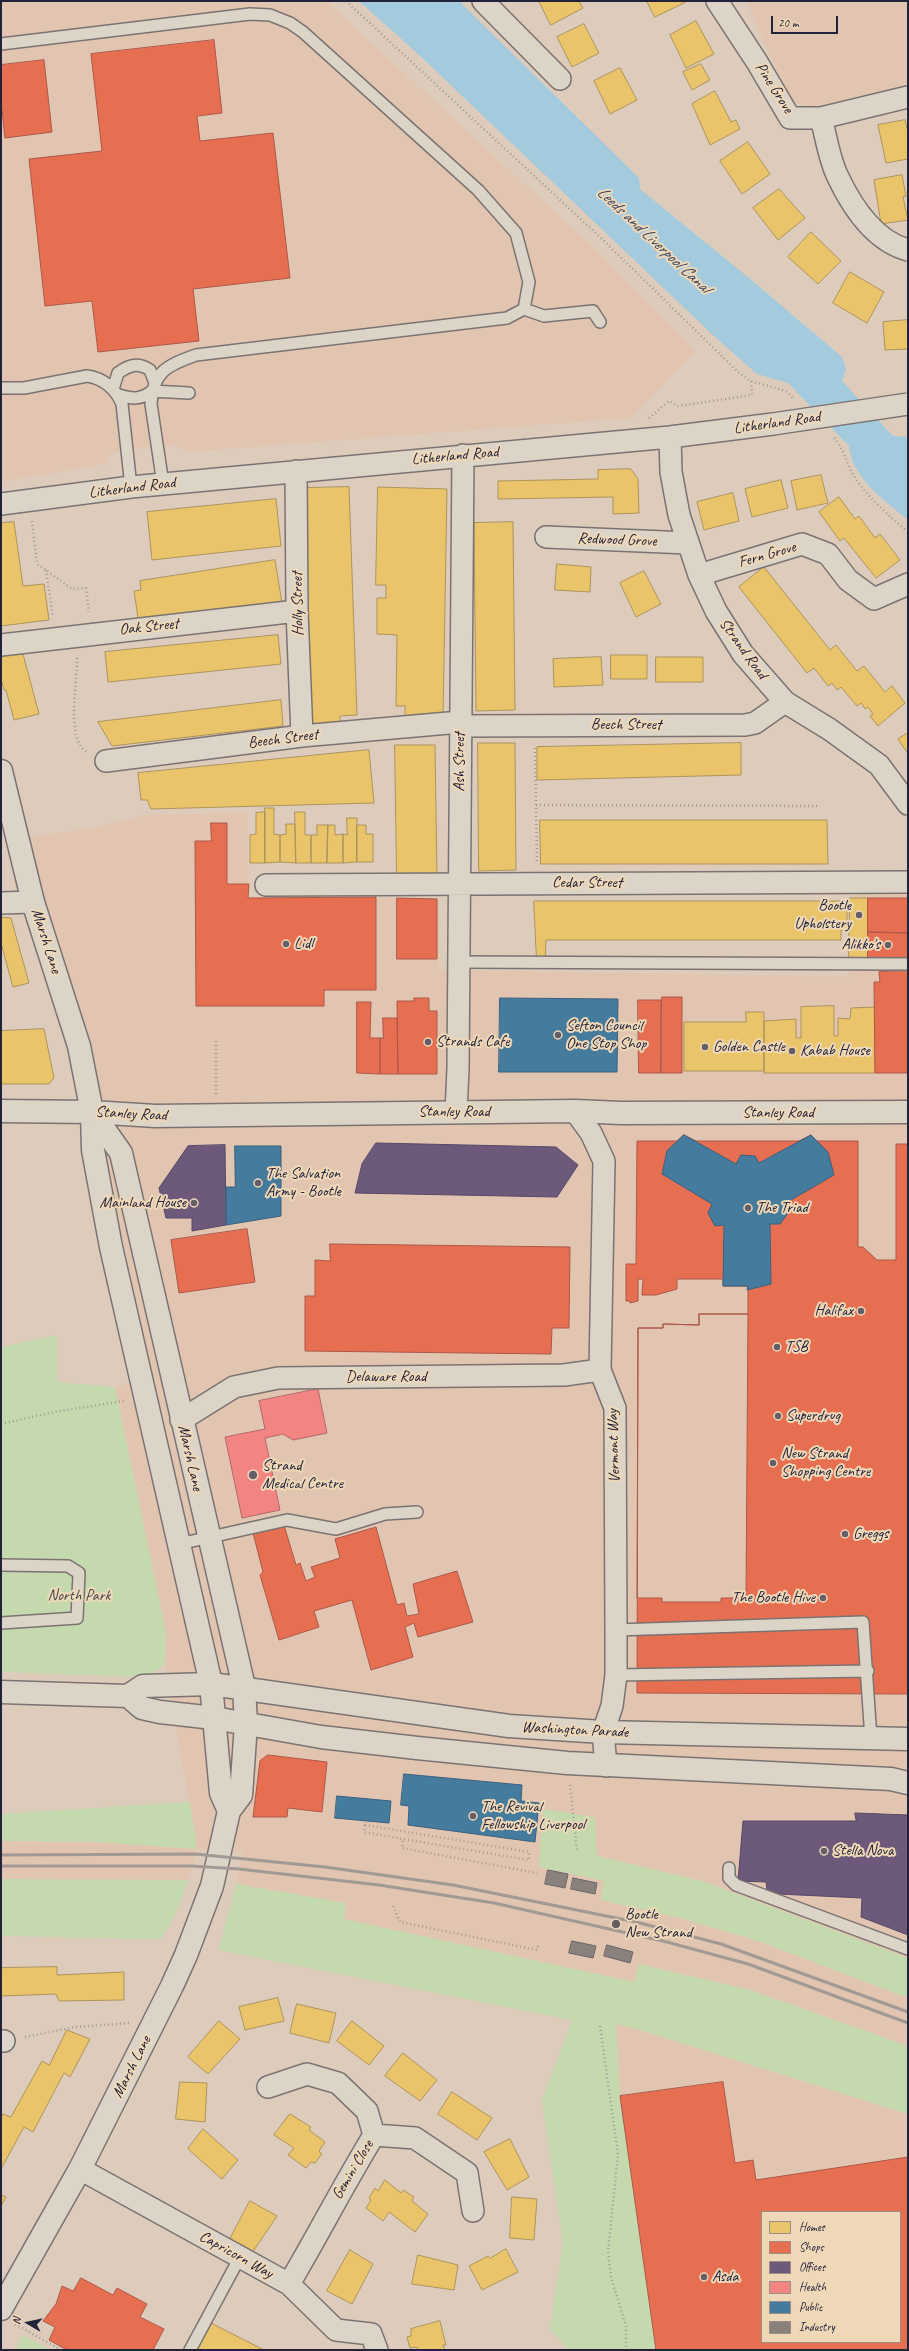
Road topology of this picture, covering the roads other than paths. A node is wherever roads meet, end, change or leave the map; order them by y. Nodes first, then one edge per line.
1 (483, 1) edge
2 (717, 1) edge
3 (1, 44) edge
4 (560, 79) dead end
5 (908, 97) edge
6 (821, 118) junction
7 (908, 250) edge
8 (524, 263) junction
9 (512, 264) dead end
10 (524, 309) junction
11 (600, 322) dead end
12 (154, 387) junction
13 (1, 388) edge
14 (116, 392) junction
15 (189, 393) dead end
16 (908, 404) edge
17 (670, 437) junction
18 (463, 455) junction
19 (296, 471) junction
20 (163, 484) junction
21 (132, 487) junction
22 (1, 504) edge
23 (546, 537) dead end
24 (688, 543) junction
25 (699, 575) junction
26 (908, 584) edge
27 (297, 611) junction
28 (1, 645) edge
29 (785, 702) junction
30 (460, 724) junction
31 (302, 736) junction
32 (106, 761) road end
33 (1, 771) edge
34 (908, 804) edge
35 (908, 882) edge
36 (460, 884) junction
37 (266, 885) dead end
38 (34, 902) junction
39 (1, 903) edge
40 (458, 962) junction
41 (908, 964) edge
42 (1, 1111) edge
43 (575, 1111) junction
44 (92, 1112) junction
45 (456, 1112) junction
46 (908, 1112) edge
47 (600, 1370) junction
48 (181, 1420) junction
49 (417, 1512) dead end
50 (210, 1538) junction
51 (179, 1544) junction
52 (1, 1565) edge
53 (1, 1623) edge
54 (616, 1630) junction
55 (868, 1671) junction
56 (616, 1675) junction
57 (211, 1684) junction
58 (244, 1687) junction
59 (1, 1692) edge
60 (128, 1696) junction
61 (214, 1718) junction
62 (246, 1724) junction
63 (603, 1732) junction
64 (871, 1739) junction
65 (908, 1739) edge
66 (606, 1766) junction
67 (908, 1783) edge
68 (229, 1811) junction
69 (729, 1868) dead end
70 (908, 1949) edge
71 (268, 2087) dead end
72 (374, 2135) junction
73 (80, 2169) junction
74 (473, 2211) dead end
75 (240, 2258) junction
76 (289, 2284) junction
77 (4, 2314) edge
78 (190, 2350) edge
79 (377, 2350) edge

1 - 4 street
2 - 6 street, Pine Grove
3 - 8 lane
5 - 6 street, Pine Grove
6 - 7 street
8 - 9 lane
8 - 10 lane
10 - 11 lane
10 - 12 lane
12 - 14 lane
12 - 14 lane
12 - 15 lane
12 - 20 lane
13 - 14 lane
14 - 21 lane
16 - 17 street, Litherland Road, bridge
17 - 18 street, Litherland Road
17 - 24 street, Strand Road
18 - 19 street, Litherland Road
18 - 30 street, Ash Street
19 - 20 street, Litherland Road
19 - 27 street, Holly Street
20 - 21 street, Litherland Road
21 - 22 street, Litherland Road
23 - 24 street, Redwood Grove
24 - 25 street, Strand Road
25 - 26 street, Fern Grove
25 - 29 street, Strand Road
27 - 28 street, Oak Street
27 - 31 street, Holly Street
29 - 30 street, Beech Street
29 - 34 street, Strand Road
30 - 31 street, Beech Street
30 - 36 street, Ash Street
31 - 32 street, Beech Street
33 - 38 main road, Marsh Lane
35 - 36 street, Cedar Street
36 - 37 street, Cedar Street
36 - 40 street, Ash Street
38 - 39 street
38 - 44 main road, Marsh Lane
40 - 41 lane
40 - 45 street, Ash Street
42 - 44 main road, Stanley Road
43 - 45 main road, Stanley Road
43 - 46 main road, Stanley Road
43 - 47 street, Vermont Way
44 - 45 main road, Stanley Road
44 - 48 main road, Marsh Lane
44 - 51 main road, Marsh Lane
47 - 48 street, Delaware Road
47 - 54 street, Vermont Way
48 - 50 main road, Marsh Lane
49 - 50 lane
50 - 51 lane
50 - 58 main road, Marsh Lane
51 - 57 main road, Marsh Lane
52 - 53 lane
54 - 55 lane
54 - 56 street, Vermont Way
55 - 56 lane
55 - 64 lane
56 - 63 street, Vermont Way
57 - 58 main road, Washington Parade
57 - 60 main road, Washington Parade
57 - 61 main road, Marsh Lane
58 - 62 main road, Marsh Lane
58 - 63 main road, Washington Parade
59 - 60 main road
60 - 61 main road, Washington Parade
61 - 62 main road, Washington Parade
61 - 68 main road, Marsh Lane
62 - 66 main road, Washington Parade
62 - 68 main road, Marsh Lane
63 - 64 main road, Washington Parade
63 - 66 street, Vermont Way
64 - 65 main road, Washington Parade
66 - 67 main road, Washington Parade
68 - 73 main road, Marsh Lane
69 - 70 lane
71 - 72 street, Gemini Close
72 - 74 street
72 - 76 street, Gemini Close
73 - 75 street, Capricorn Way
73 - 77 main road, Marsh Lane
75 - 76 street, Capricorn Way
75 - 78 lane
76 - 79 street, Capricorn Way

